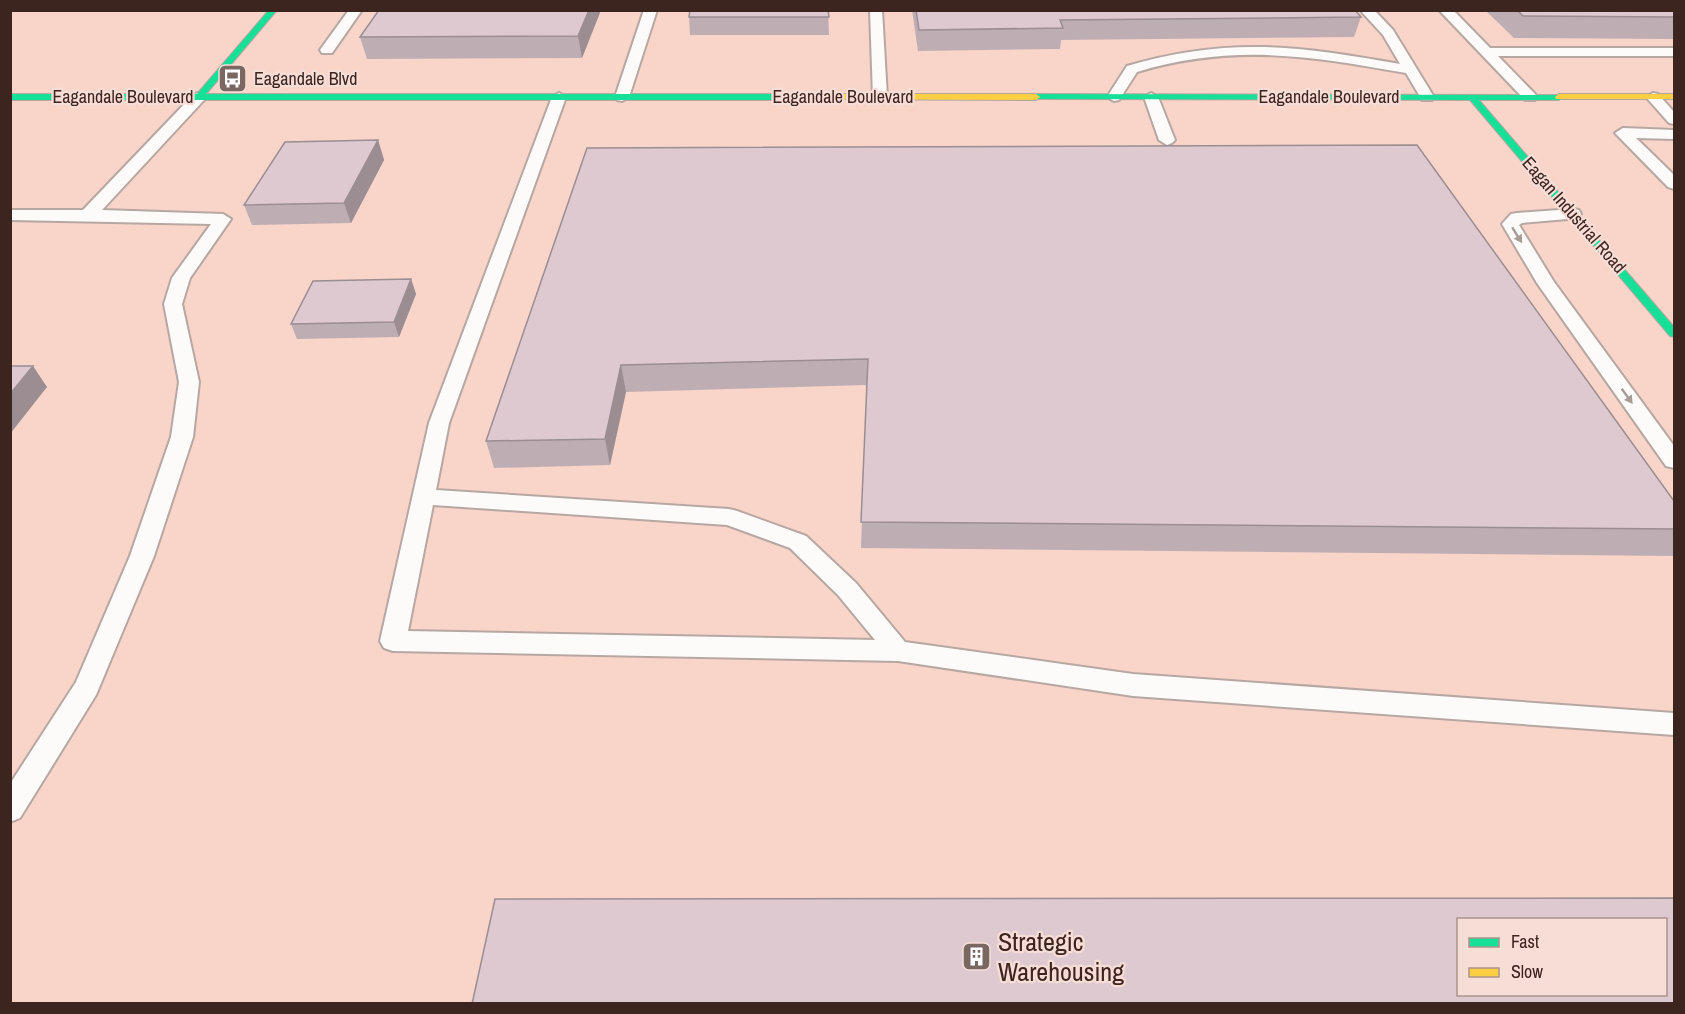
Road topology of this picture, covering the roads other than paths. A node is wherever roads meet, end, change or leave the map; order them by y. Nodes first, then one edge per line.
1 (274, 10) edge
2 (356, 10) edge
3 (651, 10) edge
4 (876, 10) edge
5 (1366, 10) edge
6 (1444, 10) edge
7 (327, 50) dead end
8 (1485, 51) junction
9 (1674, 52) edge
10 (1410, 69) junction
11 (10, 97) edge
12 (199, 97) junction
13 (559, 97) junction
14 (622, 97) junction
15 (880, 97) junction
16 (1114, 97) junction
17 (1151, 97) junction
18 (1427, 97) junction
19 (1472, 97) junction
20 (1530, 97) junction
21 (1653, 97) junction
22 (1674, 97) edge
23 (1674, 120) edge
24 (1674, 134) edge
25 (1167, 140) dead end
26 (1674, 184) edge
27 (1573, 214) junction
28 (10, 215) edge
29 (88, 215) junction
30 (1674, 334) edge
31 (1674, 461) edge
32 (423, 497) junction
33 (898, 651) junction
34 (1674, 724) edge
35 (10, 810) edge

1 - 12 street
2 - 7 lane
3 - 14 lane
4 - 15 lane
5 - 10 lane
6 - 8 lane
8 - 9 lane
8 - 20 lane
10 - 16 lane
10 - 18 lane
11 - 12 street, Eagandale Boulevard
12 - 13 street, Eagandale Boulevard
12 - 29 lane
13 - 14 street, Eagandale Boulevard
13 - 32 lane
14 - 15 street, Eagandale Boulevard
15 - 16 street, Eagandale Boulevard
16 - 17 street, Eagandale Boulevard
17 - 18 street, Eagandale Boulevard
17 - 25 lane
18 - 19 street, Eagandale Boulevard
19 - 20 street, Eagandale Boulevard
19 - 27 street, Eagan Industrial Road
20 - 21 street, Eagandale Boulevard
21 - 22 street, Eagandale Boulevard
21 - 23 lane
24 - 26 lane
27 - 30 street, Eagan Industrial Road
27 -> 31 lane
28 - 29 lane
29 - 35 lane
32 - 33 lane
32 - 33 lane
33 - 34 lane

